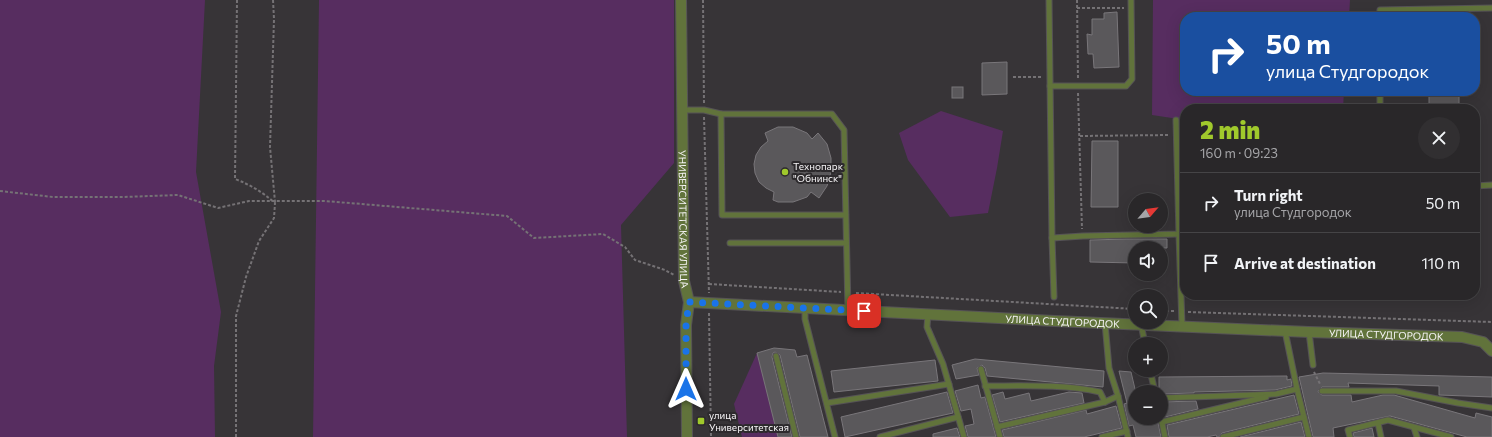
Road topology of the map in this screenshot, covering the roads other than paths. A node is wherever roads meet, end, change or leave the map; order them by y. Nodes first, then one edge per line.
1 (681, 0) edge
2 (1049, 0) edge
3 (1131, 0) edge
4 (1492, 8) edge
5 (1380, 12) edge
6 (1050, 86) junction
7 (683, 110) junction
8 (721, 114) junction
9 (1176, 120) dead end
10 (1492, 185) edge
11 (1480, 186) edge
12 (846, 215) junction
13 (1179, 234) junction
14 (1052, 238) junction
15 (730, 243) dead end
16 (846, 243) junction
17 (1180, 260) edge
18 (1054, 297) dead end
19 (1182, 300) edge
20 (689, 302) junction
21 (805, 308) junction
22 (848, 310) junction
23 (928, 314) junction
24 (1105, 322) junction
25 (1128, 323) edge
26 (1168, 325) edge
27 (1182, 326) junction
28 (1284, 331) junction
29 (1308, 332) junction
30 (1492, 351) edge
31 (776, 356) dead end
32 (1313, 365) road end
33 (981, 369) dead end
34 (949, 384) junction
35 (985, 386) junction
36 (1297, 389) junction
37 (1322, 391) road end
38 (1276, 394) junction
39 (1118, 396) junction
40 (1168, 398) edge
41 (1105, 402) junction
42 (826, 403) junction
43 (1492, 408) edge
44 (958, 417) junction
45 (1304, 417) junction
46 (1168, 418) edge
47 (1378, 423) junction
48 (1162, 425) edge
49 (997, 427) junction
50 (1414, 428) junction
51 (1126, 431) junction
52 (687, 437) edge
53 (796, 437) edge
54 (835, 437) edge
55 (880, 437) edge
56 (964, 437) edge
57 (1000, 437) edge
58 (1102, 437) edge
59 (1128, 437) edge
60 (1165, 437) edge
61 (1223, 437) edge
62 (1309, 437) edge
63 (1350, 437) edge
64 (1381, 437) edge
65 (1417, 437) edge
66 (1451, 437) edge

1 - 7 street, УНИВЕРСИТЕТСКАЯ УЛИЦА
2 - 6 lane
3 - 6 lane
4 - 5 lane
6 - 14 lane
7 - 8 lane
7 - 20 street, УНИВЕРСИТЕТСКАЯ УЛИЦА
8 - 12 lane
8 - 12 lane
9 - 13 lane
10 - 11 lane
12 - 16 lane
13 - 14 lane
13 - 17 lane
14 - 18 lane
15 - 16 lane
16 - 22 lane
19 - 27 lane
20 - 21 street, УЛИЦА СТУДГОРОДОК
20 - 52 street, УНИВЕРСИТЕТСКАЯ УЛИЦА
21 - 22 street, УЛИЦА СТУДГОРОДОК
21 - 42 lane
22 - 23 street, УЛИЦА СТУДГОРОДОК
23 - 24 street, УЛИЦА СТУДГОРОДОК
23 - 34 lane
24 - 25 street, УЛИЦА СТУДГОРОДОК
24 - 39 lane
26 - 27 street, УЛИЦА СТУДГОРОДОК
27 - 28 street, УЛИЦА СТУДГОРОДОК
28 - 29 street, УЛИЦА СТУДГОРОДОК
28 - 36 lane
29 - 30 street, УЛИЦА СТУДГОРОДОК
29 - 32 lane
31 - 53 lane
33 - 35 lane
34 - 42 lane
34 - 44 lane
35 - 41 lane
35 - 49 lane
36 - 38 lane
36 - 45 lane
37 - 43 lane
38 - 40 lane
38 - 46 lane
39 - 41 lane
39 - 51 lane
41 - 49 lane
42 - 54 lane
44 - 55 lane
44 - 56 lane
45 - 61 lane
45 - 62 lane
47 - 50 lane
47 - 63 lane
47 - 64 lane
48 - 60 lane
49 - 57 lane
50 - 65 lane
50 - 66 lane
51 - 58 lane
51 - 59 lane

